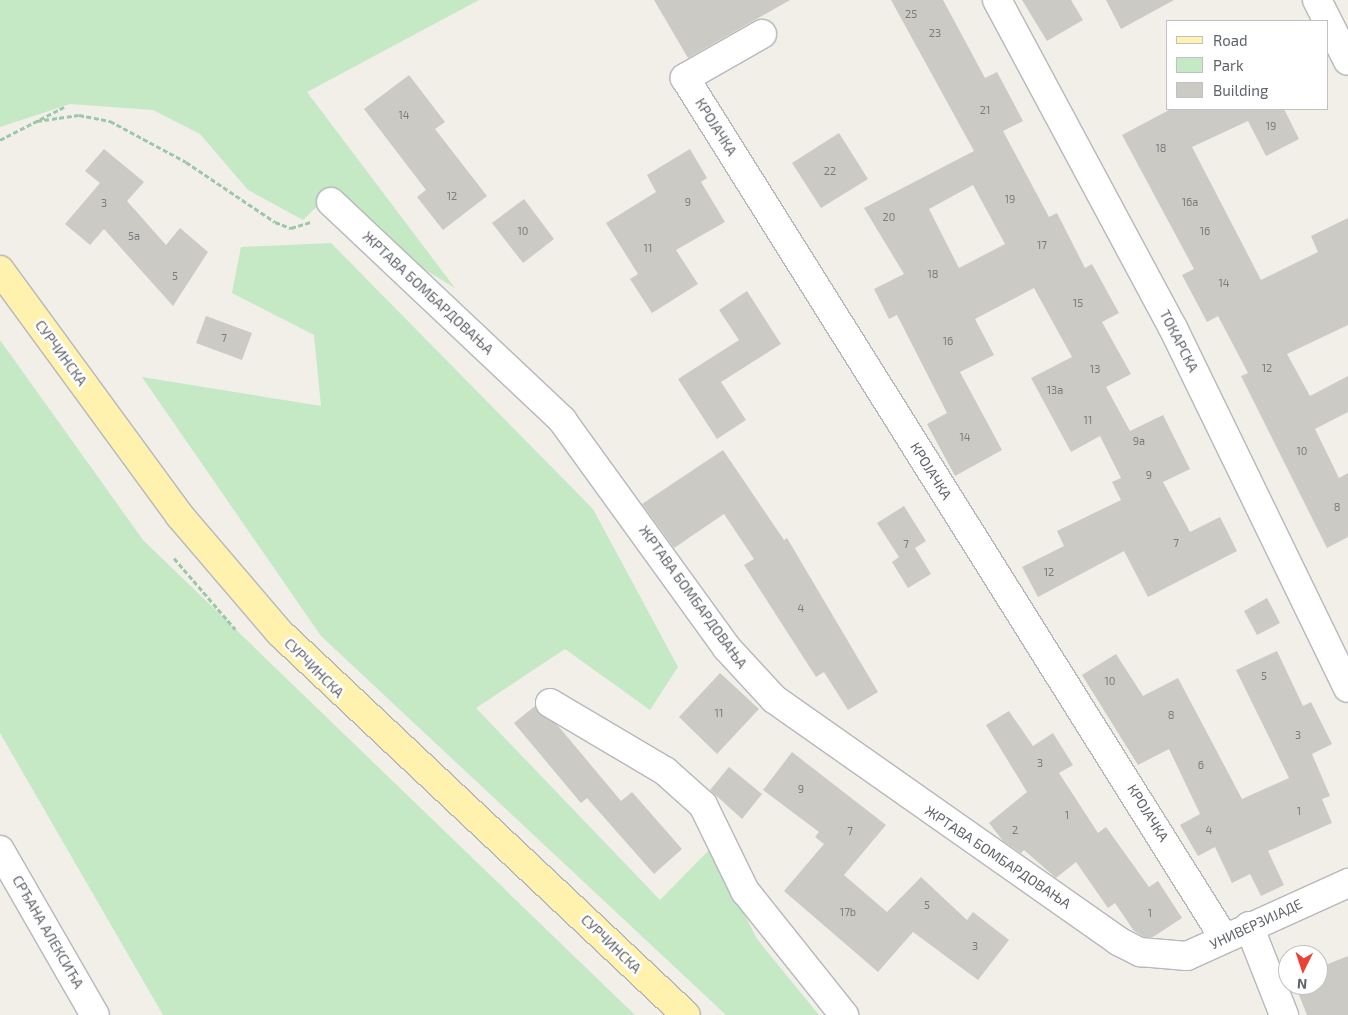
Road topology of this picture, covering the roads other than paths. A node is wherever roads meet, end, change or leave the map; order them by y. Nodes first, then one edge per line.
1 (997, 0) edge
2 (1317, 0) edge
3 (1327, 20) edge
4 (1328, 22) edge
5 (762, 34) dead end
6 (1348, 61) edge
7 (331, 202) dead end
8 (0, 270) edge
9 (1348, 688) edge
10 (550, 703) dead end
11 (0, 850) edge
12 (1348, 882) edge
13 (1249, 926) junction
14 (1224, 938) junction
15 (1162, 957) joint
16 (95, 1015) edge
17 (686, 1015) edge
18 (844, 1015) edge
19 (1284, 1015) edge

1 - 9 street, ТОКАРСКА
2 - 3 street
4 - 6 street
5 - 14 street, КРОЈАЧКА
7 - 15 street, ЖРТАВА БОМБАРДОВАЊА
8 - 17 main road, СУРЧИНСКА
10 - 18 street
11 - 16 street, СРЂАНА АЛЕКСИЋА
12 - 13 street, УНИВЕРЗИЈАДЕ
13 - 14 street, УНИВЕРЗИЈАДЕ
13 - 19 street
14 - 15 street, УНИВЕРЗИЈАДЕ

